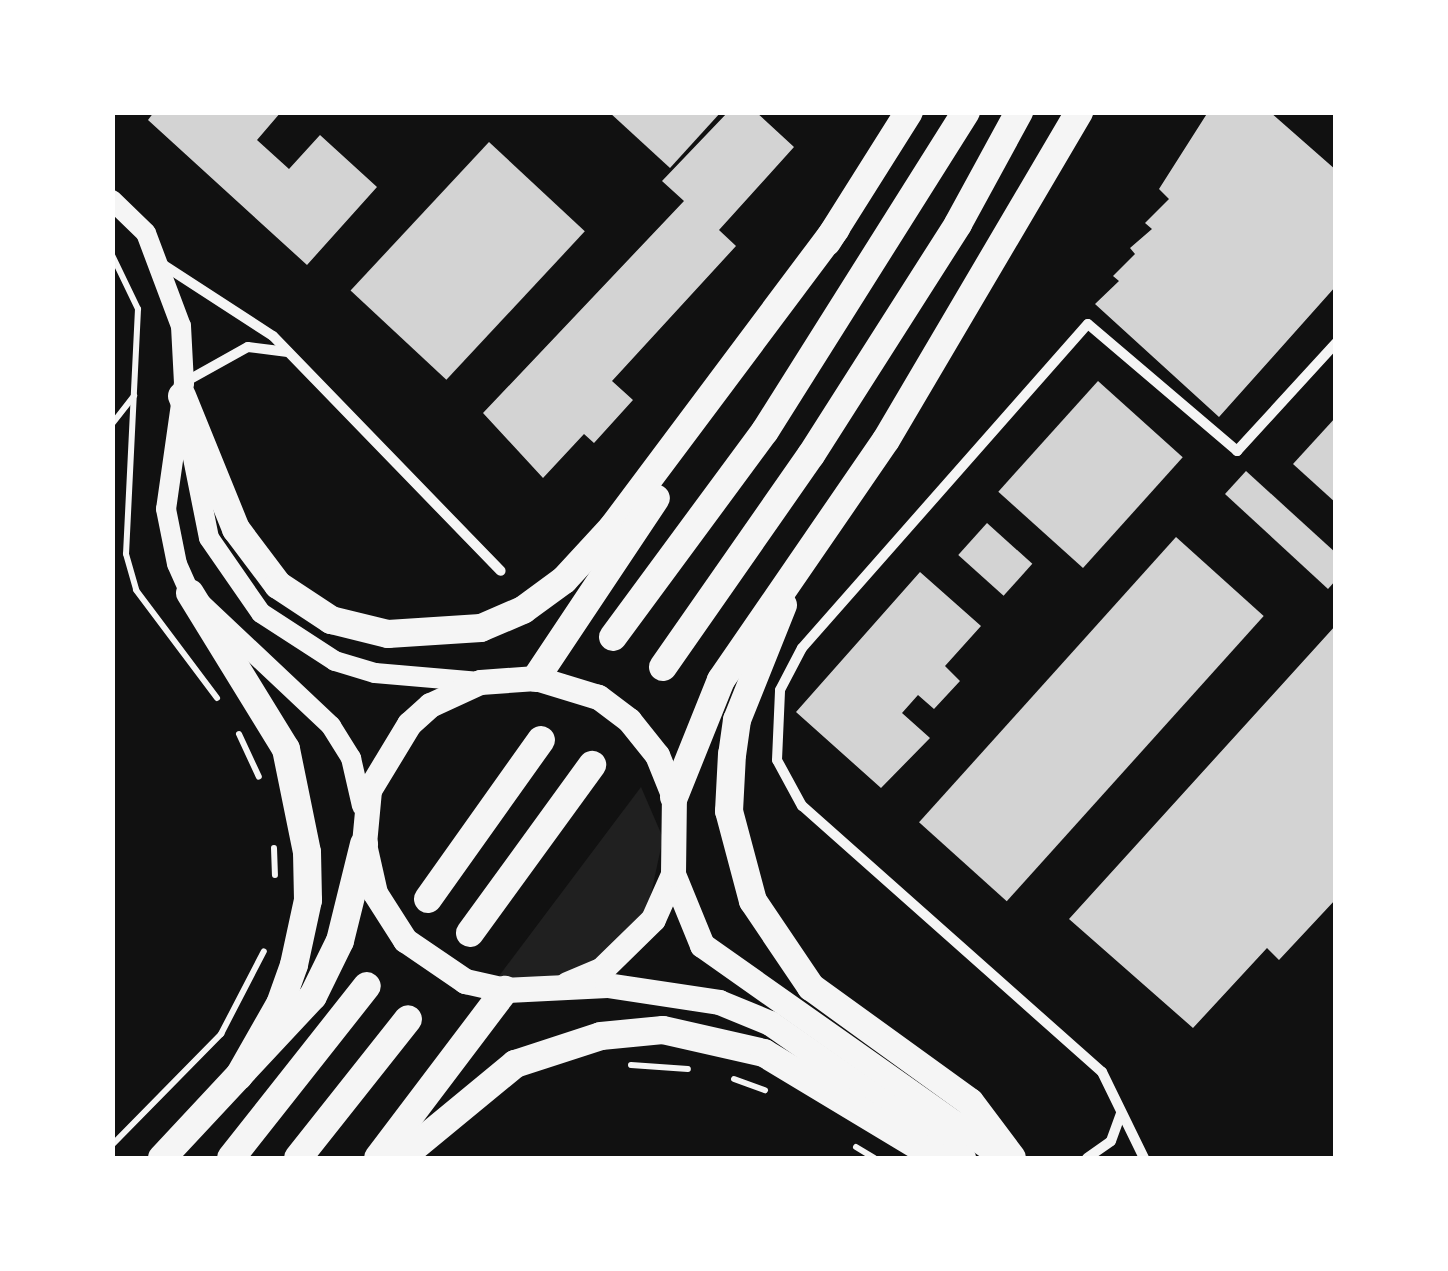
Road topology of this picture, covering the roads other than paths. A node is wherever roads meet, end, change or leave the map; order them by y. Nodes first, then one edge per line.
1 (910, 112) edge
2 (966, 112) edge
3 (1019, 112) edge
4 (1063, 112) edge
5 (1079, 112) edge
6 (112, 200) edge
7 (836, 229) junction
8 (162, 264) junction
9 (990, 266) junction
10 (1336, 343) edge
11 (292, 354) junction
12 (183, 390) junction
13 (501, 570) dead end
14 (798, 572) junction
15 (190, 593) junction
16 (613, 637) dead end
17 (663, 667) dead end
18 (548, 680) junction
19 (480, 682) junction
20 (540, 740) dead end
21 (592, 765) dead end
22 (674, 797) junction
23 (364, 831) junction
24 (673, 874) junction
25 (428, 899) dead end
26 (470, 934) dead end
27 (566, 984) junction
28 (366, 986) dead end
29 (495, 988) junction
30 (408, 1019) dead end
31 (238, 1076) junction
32 (1121, 1114) junction
33 (162, 1158) edge
34 (232, 1158) edge
35 (298, 1158) edge
36 (378, 1158) edge
37 (401, 1158) edge
38 (938, 1158) edge
39 (964, 1158) edge
40 (1008, 1158) edge
41 (1086, 1158) edge
42 (1144, 1158) edge

1 - 7 highway
2 - 16 highway
3 - 17 highway
4 - 9 highway
5 - 9 highway
6 - 8 main road
7 - 12 highway
7 - 18 highway
8 - 11 street
8 - 12 main road
9 - 14 highway
10 - 32 street
11 - 12 street
11 - 13 street
12 - 15 main road
12 - 19 main road
14 - 22 highway
14 - 40 highway
15 - 23 main road
15 - 31 highway
18 - 19 main road
18 - 22 main road
19 - 23 main road
20 - 25 highway
21 - 26 highway
22 - 24 main road
23 - 29 main road
23 - 31 highway
24 - 27 main road
24 - 40 main road
27 - 29 main road
27 - 39 main road
28 - 34 highway
29 - 36 highway
30 - 35 highway
31 - 33 highway
32 - 41 street
32 - 42 street
37 - 38 highway

